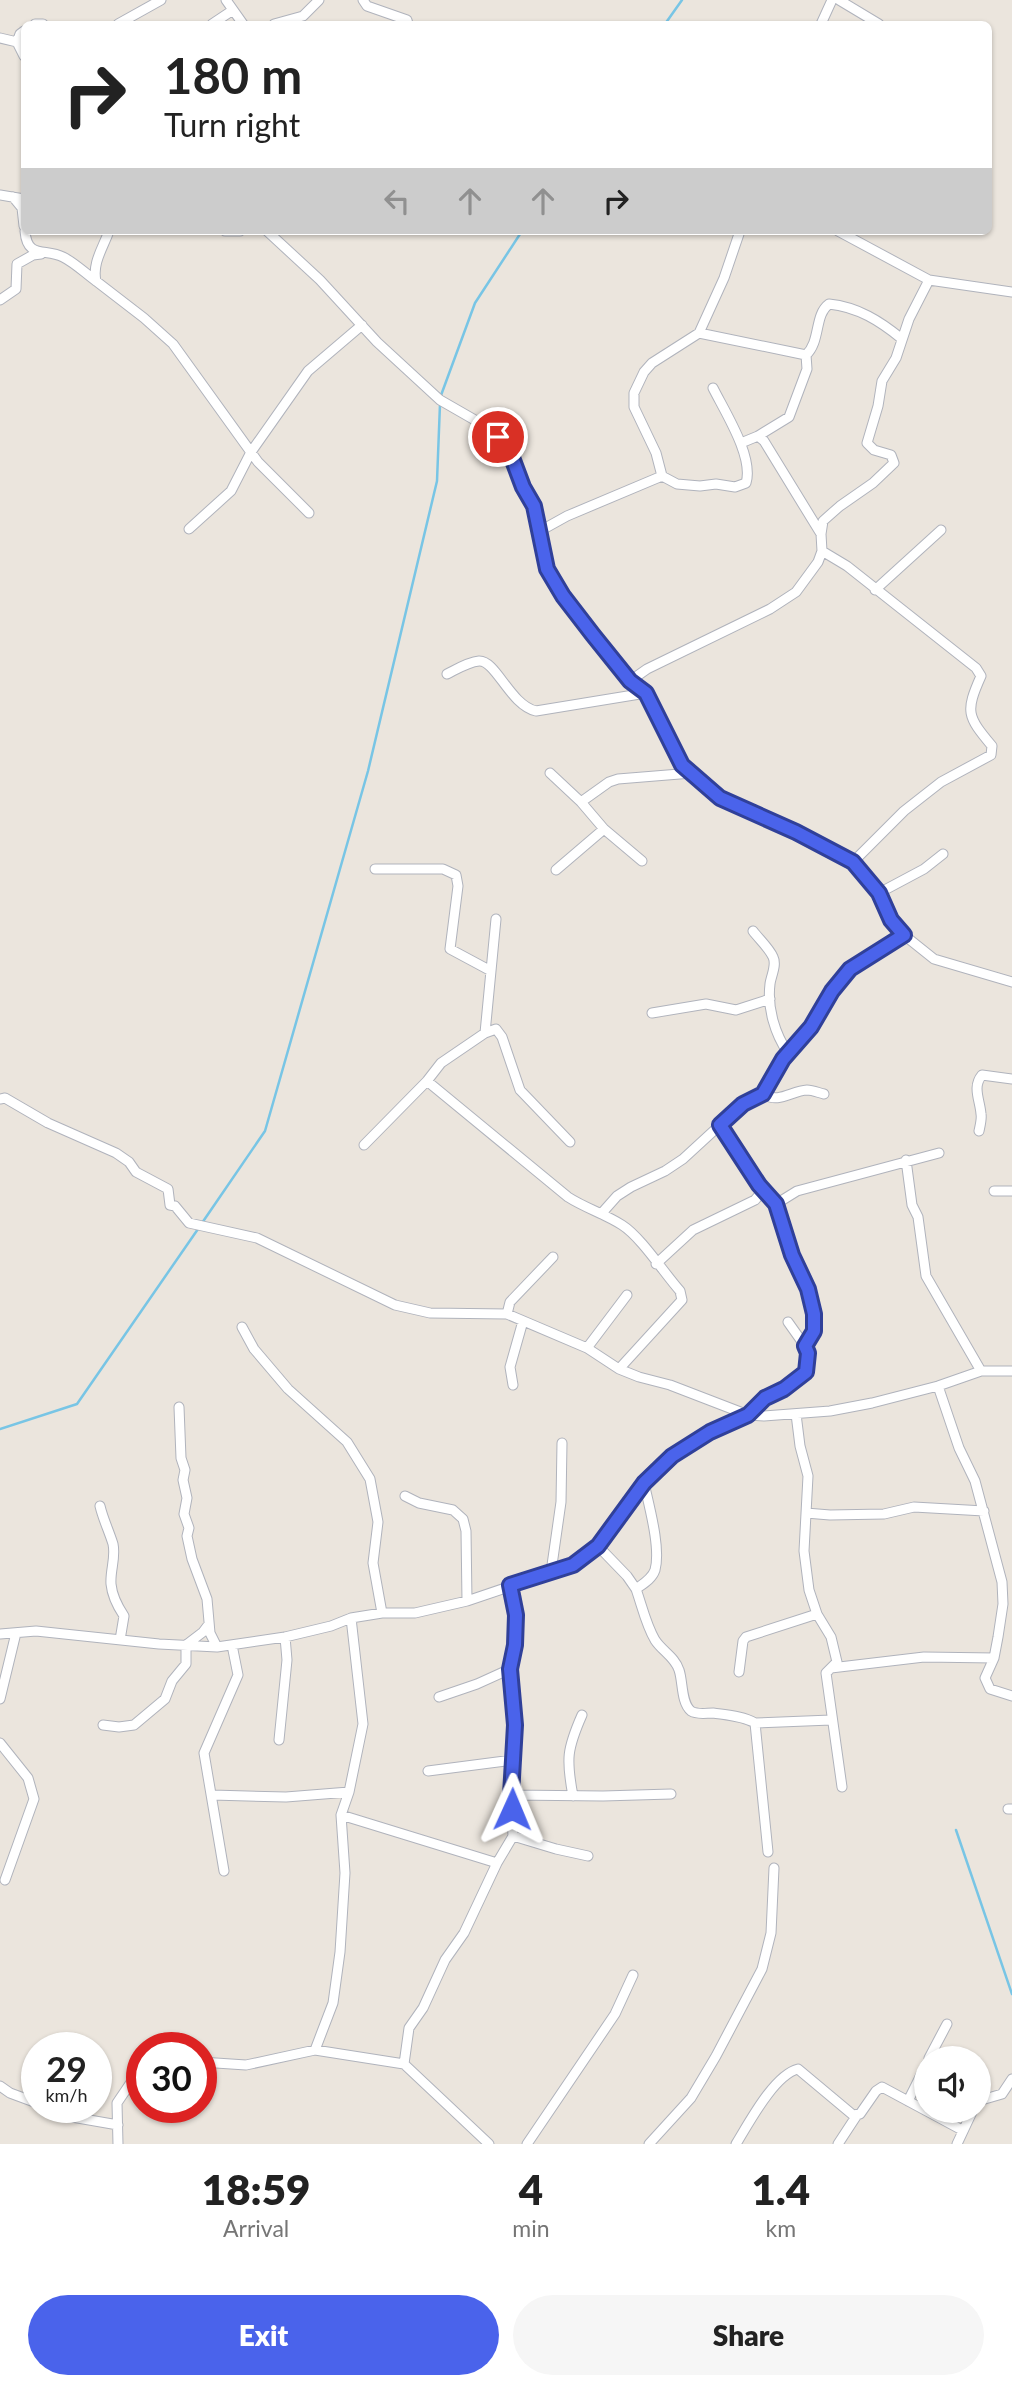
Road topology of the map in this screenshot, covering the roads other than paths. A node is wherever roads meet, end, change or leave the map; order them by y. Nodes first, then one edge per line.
1 (161, 0) edge
2 (226, 0) edge
3 (319, 0) edge
4 (363, 0) edge
5 (832, 0) edge
6 (839, 0) edge
7 (233, 10) junction
8 (123, 21) edge
9 (216, 21) edge
10 (241, 21) edge
11 (285, 21) edge
12 (407, 21) edge
13 (822, 21) edge
14 (874, 21) edge
15 (21, 33) edge
16 (0, 38) edge
17 (17, 42) junction
18 (21, 49) edge
19 (0, 195) edge
20 (12, 197) junction
21 (21, 198) edge
22 (21, 207) edge
23 (25, 235) edge
24 (107, 235) edge
25 (271, 235) edge
26 (739, 235) edge
27 (845, 235) edge
28 (43, 254) junction
29 (929, 280) junction
30 (96, 281) junction
31 (1012, 292) edge
32 (0, 300) edge
33 (362, 325) junction
34 (699, 333) junction
35 (902, 339) junction
36 (806, 355) junction
37 (713, 388) dead end
38 (758, 436) junction
39 (741, 443) junction
40 (251, 452) junction
41 (662, 477) junction
42 (309, 513) dead end
43 (189, 529) dead end
44 (941, 530) dead end
45 (540, 531) junction
46 (821, 534) junction
47 (822, 551) junction
48 (875, 590) junction
49 (447, 674) dead end
50 (630, 681) junction
51 (646, 693) junction
52 (550, 773) dead end
53 (692, 774) junction
54 (581, 802) junction
55 (604, 829) junction
56 (943, 854) dead end
57 (642, 861) dead end
58 (853, 862) junction
59 (376, 869) dead end
60 (556, 870) dead end
61 (879, 893) junction
62 (496, 919) dead end
63 (753, 931) dead end
64 (904, 935) junction
65 (491, 971) junction
66 (1012, 982) edge
67 (770, 999) junction
68 (652, 1013) dead end
69 (485, 1033) junction
70 (788, 1054) junction
71 (1012, 1079) edge
72 (428, 1081) junction
73 (763, 1094) junction
74 (824, 1094) dead end
75 (0, 1099) edge
76 (720, 1125) junction
77 (979, 1131) dead end
78 (570, 1142) dead end
79 (364, 1145) dead end
80 (939, 1153) dead end
81 (906, 1160) junction
82 (759, 1185) junction
83 (994, 1191) dead end
84 (1012, 1191) edge
85 (776, 1204) junction
86 (601, 1214) junction
87 (552, 1257) dead end
88 (656, 1264) junction
89 (627, 1295) dead end
90 (507, 1314) junction
91 (523, 1321) junction
92 (788, 1322) dead end
93 (242, 1327) dead end
94 (805, 1346) junction
95 (587, 1348) junction
96 (619, 1369) junction
97 (981, 1371) junction
98 (1012, 1371) edge
99 (513, 1385) dead end
100 (938, 1386) junction
101 (179, 1406) dead end
102 (796, 1414) junction
103 (748, 1415) junction
104 (562, 1443) dead end
105 (644, 1483) junction
106 (405, 1496) dead end
107 (100, 1506) dead end
108 (984, 1511) junction
109 (806, 1513) junction
110 (598, 1546) junction
111 (551, 1572) junction
112 (510, 1585) junction
113 (636, 1589) junction
114 (467, 1601) junction
115 (1007, 1605) edge
116 (382, 1613) junction
117 (817, 1614) junction
118 (351, 1618) junction
119 (209, 1624) junction
120 (16, 1633) junction
121 (0, 1634) edge
122 (285, 1637) junction
123 (120, 1640) junction
124 (186, 1645) junction
125 (232, 1645) junction
126 (217, 1647) junction
127 (994, 1658) junction
128 (837, 1662) junction
129 (510, 1669) junction
130 (739, 1672) dead end
131 (439, 1696) dead end
132 (1012, 1696) edge
133 (0, 1699) edge
134 (582, 1715) dead end
135 (831, 1720) junction
136 (755, 1723) junction
137 (103, 1725) dead end
138 (279, 1740) dead end
139 (0, 1742) edge
140 (513, 1760) junction
141 (428, 1771) dead end
142 (842, 1787) dead end
143 (349, 1792) junction
144 (671, 1794) dead end
145 (212, 1795) junction
146 (511, 1795) junction
147 (573, 1796) junction
148 (341, 1815) junction
149 (513, 1836) junction
150 (768, 1852) dead end
151 (588, 1856) dead end
152 (497, 1863) junction
153 (774, 1868) dead end
154 (224, 1871) dead end
155 (5, 1880) dead end
156 (633, 1975) dead end
157 (947, 2024) dead end
158 (935, 2046) edge
159 (315, 2050) junction
160 (217, 2063) edge
161 (404, 2064) junction
162 (1012, 2079) edge
163 (0, 2086) edge
164 (914, 2089) edge
165 (126, 2090) edge
166 (21, 2097) edge
167 (991, 2097) edge
168 (908, 2101) junction
169 (857, 2115) junction
170 (106, 2123) edge
171 (966, 2123) edge
172 (118, 2125) junction
173 (962, 2130) junction
174 (118, 2144) edge
175 (489, 2144) edge
176 (527, 2144) edge
177 (649, 2144) edge
178 (736, 2144) edge
179 (838, 2144) edge
180 (957, 2144) edge

1 - 8 street
2 - 7 street
3 - 11 street
4 - 12 street
5 - 13 street
6 - 14 street
7 - 9 street
7 - 10 street
15 - 17 street
16 - 17 street
17 - 18 street
19 - 20 street
20 - 21 street
20 - 22 street
23 - 28 street
24 - 30 street
25 - 33 street
26 - 34 street
27 - 29 street
28 - 30 street
28 - 32 street
29 - 31 street
29 - 35 street
30 - 40 street
33 - 40 street
33 - 45 street
34 - 36 street
34 - 41 street
35 - 36 street
35 - 46 street
36 - 38 street
37 - 39 street
38 - 39 street
38 - 46 street
39 - 41 street
40 - 42 street
40 - 43 street
41 - 45 street
44 - 48 street
45 - 50 street
46 - 47 street
47 - 48 street
47 - 50 street
48 - 58 street
49 - 51 street
50 - 51 street
51 - 53 street
52 - 54 street
53 - 54 street
53 - 58 street
54 - 55 street
55 - 57 street
55 - 60 street
56 - 61 street
58 - 61 street
59 - 65 street
61 - 64 street
62 - 65 street
63 - 67 street
64 - 66 street
64 - 70 street
65 - 69 street
67 - 68 street
67 - 70 street
69 - 72 street
69 - 78 street
70 - 73 street
71 - 77 street
72 - 79 street
72 - 86 street
73 - 74 street
73 - 76 street
75 - 90 street
76 - 82 street
76 - 86 street
80 - 81 street
81 - 85 street
81 - 97 street
82 - 85 street
82 - 88 street
83 - 84 street
85 - 94 street
86 - 88 street
87 - 90 street
88 - 96 street
89 - 95 street
90 - 91 street
91 - 95 street
91 - 99 street
92 - 94 street
93 - 116 street
94 - 103 street
95 - 96 street
96 - 103 street
97 - 98 street
97 - 100 street
100 - 102 street
100 - 108 street
101 - 119 street
102 - 103 street
102 - 109 street
103 - 105 street
104 - 111 street
105 - 110 street
105 - 113 street
106 - 114 street
107 - 123 street
108 - 109 street
108 - 115 street
109 - 117 street
110 - 111 street
110 - 113 street
111 - 112 street
112 - 114 street
112 - 129 street
113 - 136 street
114 - 116 street
115 - 127 street
116 - 118 street
117 - 128 street
117 - 130 street
118 - 122 street
118 - 143 street
119 - 124 street
119 - 126 street
120 - 121 street
120 - 123 street
120 - 133 street
122 - 125 street
122 - 138 street
123 - 124 street
124 - 126 street
124 - 137 street
125 - 126 street
125 - 145 street
127 - 128 street
127 - 132 street
128 - 135 street
129 - 131 street
129 - 140 street
134 - 147 street
135 - 136 street
135 - 142 street
136 - 150 street
139 - 155 street
140 - 141 street
140 - 146 street
143 - 145 street
143 - 148 street
144 - 147 street
145 - 154 street
146 - 147 street
146 - 149 street
148 - 152 street
148 - 159 street
149 - 151 street
149 - 152 street
152 - 161 street
153 - 177 street
156 - 176 street
157 - 158 street
159 - 160 street
159 - 161 street
161 - 175 street
162 - 167 street
163 - 166 street
164 - 168 street
165 - 172 street
168 - 169 street
168 - 173 street
169 - 178 street
169 - 179 street
170 - 172 street
171 - 173 street
172 - 174 street
173 - 180 street

